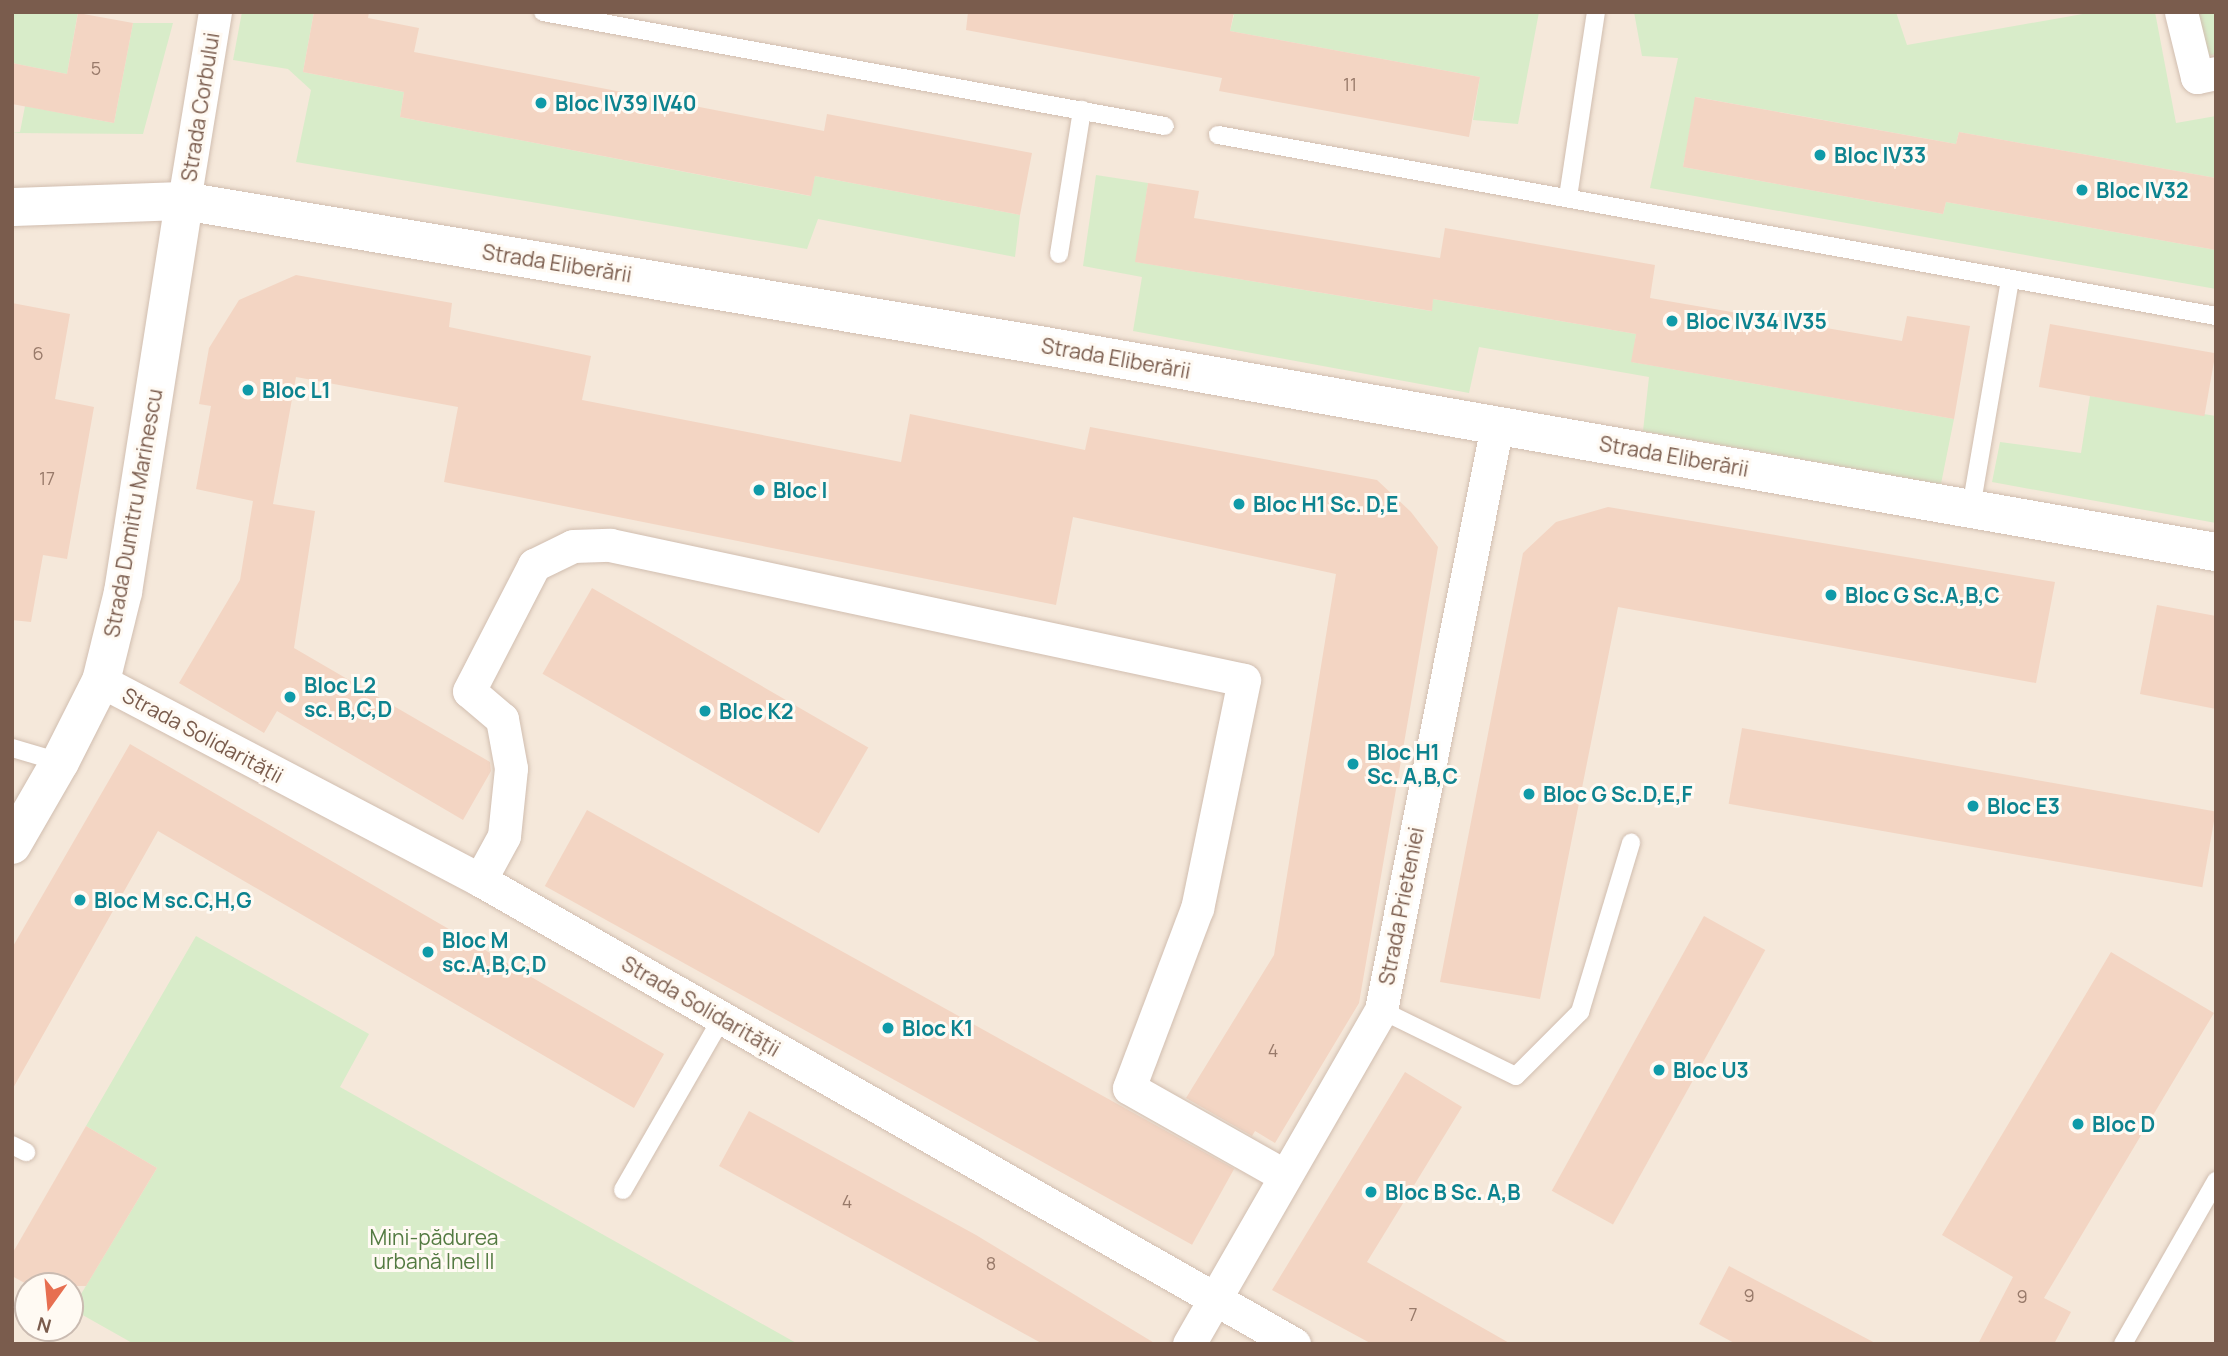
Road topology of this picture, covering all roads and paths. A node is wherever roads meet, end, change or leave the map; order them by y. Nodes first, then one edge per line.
1 (215, 12) edge
2 (544, 12) edge
3 (1596, 12) edge
4 (2182, 12) edge
5 (2216, 73) edge
6 (1082, 110) junction
7 (1165, 126) dead end
8 (1218, 135) dead end
9 (1568, 197) junction
10 (184, 201) junction
11 (12, 207) edge
12 (1059, 254) dead end
13 (2010, 279) junction
14 (2216, 317) edge
15 (1497, 425) junction
16 (1971, 508) junction
17 (2216, 552) edge
18 (101, 681) junction
19 (12, 748) edge
20 (60, 762) junction
21 (1630, 843) dead end
22 (12, 845) edge
23 (480, 880) junction
24 (1381, 1010) junction
25 (722, 1018) junction
26 (1285, 1176) junction
27 (2216, 1181) edge
28 (623, 1190) dead end
29 (1215, 1298) junction
30 (1189, 1344) edge
31 (1294, 1344) edge
32 (2123, 1344) edge

1 - 10 street, Strada Corbului
2 - 6 lane
3 - 9 lane
4 - 5 street
6 - 7 lane
6 - 12 lane
8 - 9 lane
9 - 13 lane
10 - 11 street, Strada Eliberării
10 - 15 street, Strada Eliberării
10 - 18 street, Strada Dumitru Marinescu
13 - 14 lane
13 - 16 lane
15 - 16 street, Strada Eliberării
15 - 24 street, Strada Prieteniei
16 - 17 street, Strada Eliberării
18 - 20 street, Strada Dumitru Marinescu
18 - 23 street, Strada Solidarității
19 - 20 lane
20 - 22 street, Strada Dumitru Marinescu
21 - 24 lane
23 - 25 street, Strada Solidarității
23 - 26 street
24 - 26 street, Strada Prieteniei
25 - 28 lane
25 - 29 street, Strada Solidarității
26 - 29 street, Strada Prieteniei
27 - 32 lane
29 - 30 street, Strada Prieteniei
29 - 31 street, Strada Solidarității

